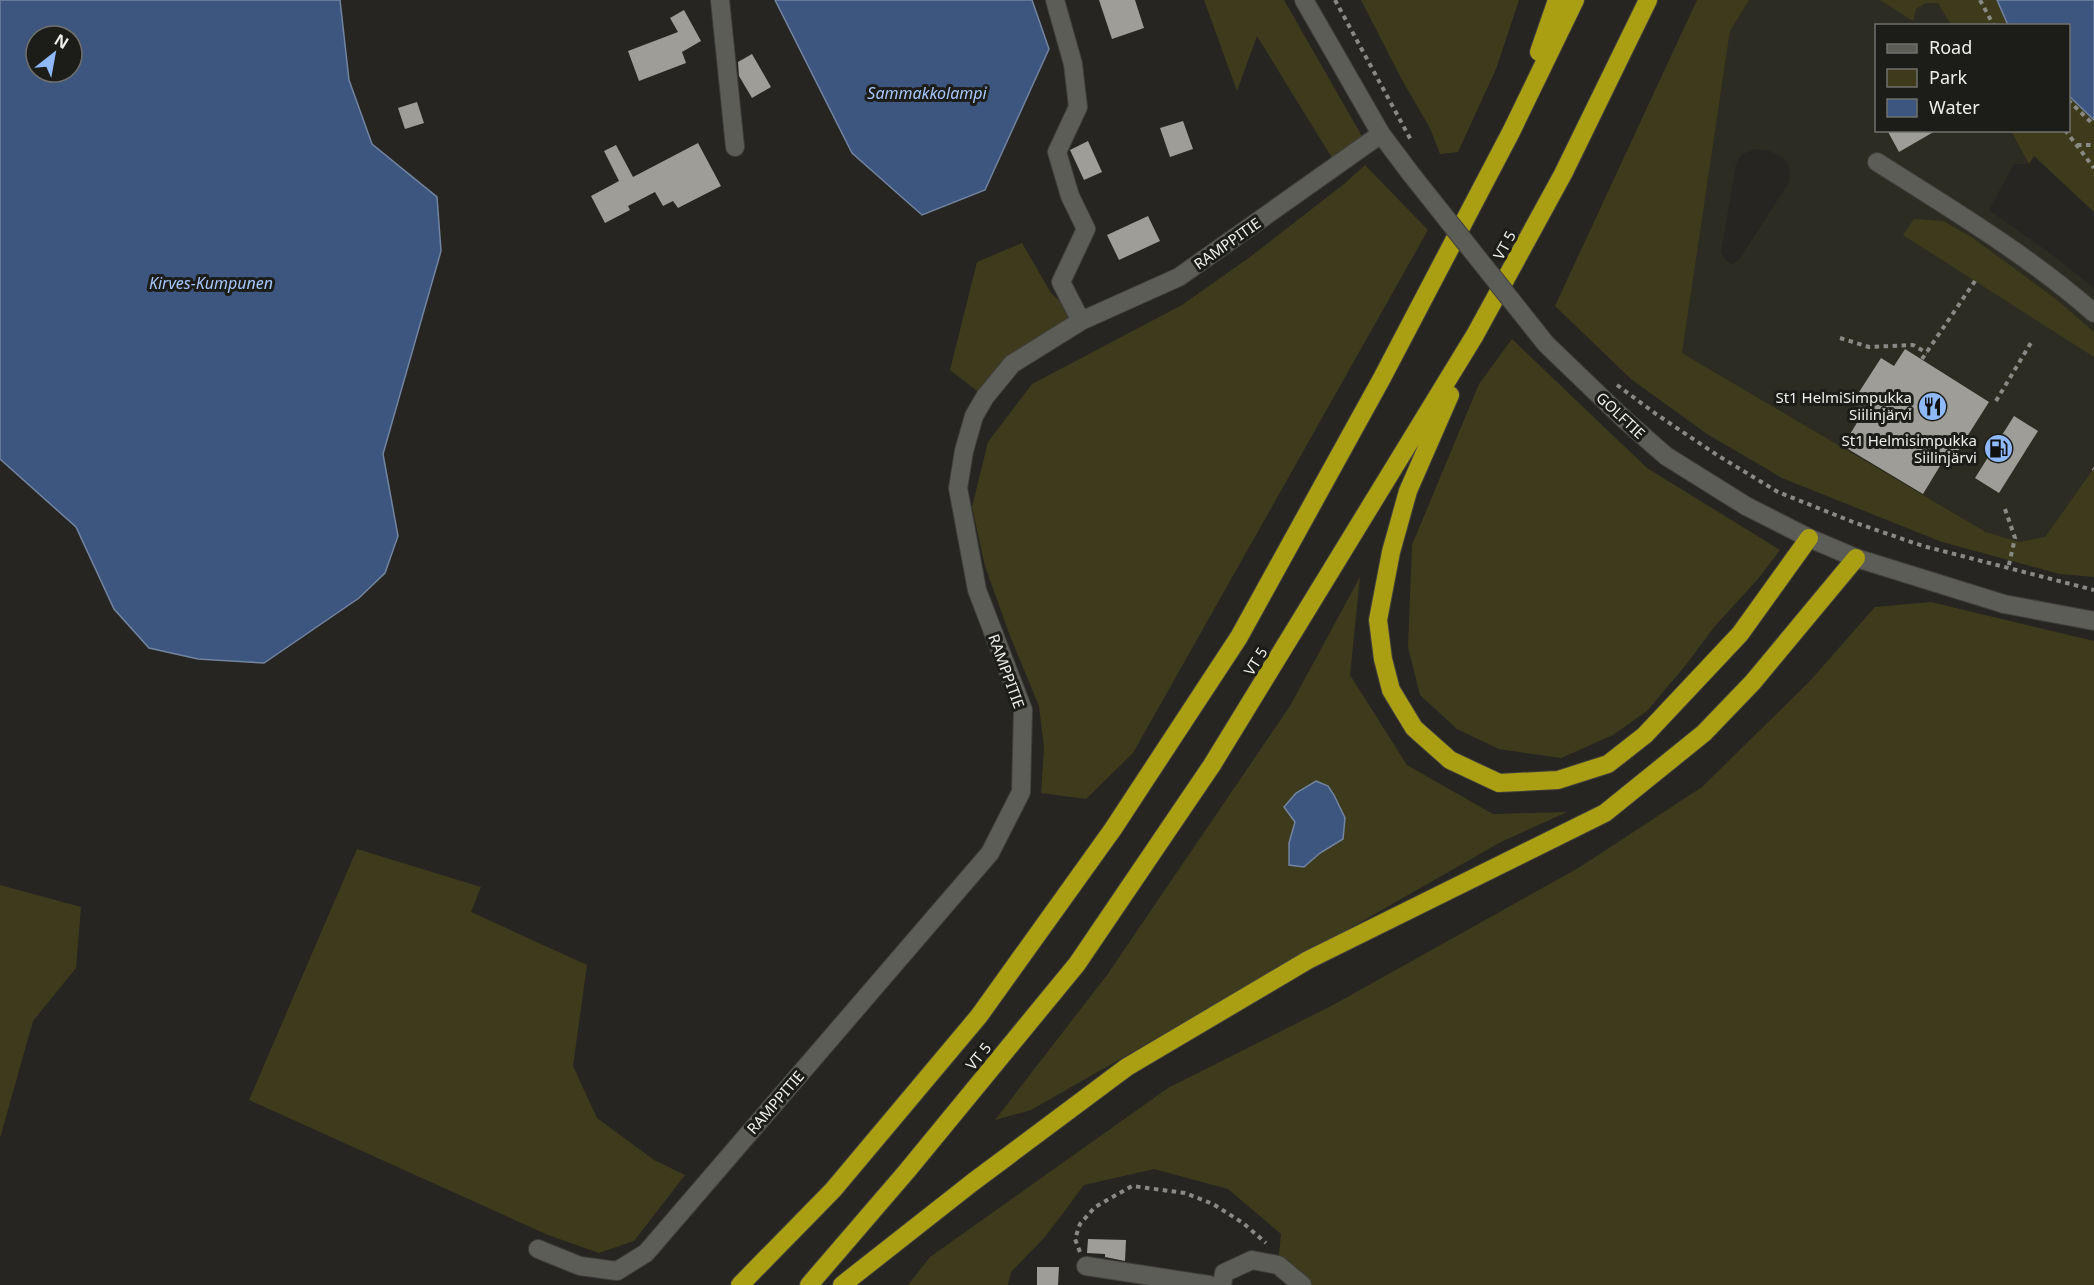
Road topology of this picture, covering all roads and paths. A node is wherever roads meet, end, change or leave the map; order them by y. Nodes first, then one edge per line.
1 (720, 0) edge
2 (1055, 0) edge
3 (1304, 0) edge
4 (1335, 0) edge
5 (1557, 0) edge
6 (1575, 0) edge
7 (1648, 0) edge
8 (1980, 0) edge
9 (1993, 24) edge
10 (2070, 102) edge
11 (2094, 125) edge
12 (1510, 132) junction
13 (2066, 132) edge
14 (1381, 134) junction
15 (2076, 145) junction
16 (2094, 145) edge
17 (735, 147) dead end
18 (1415, 147) dead end
19 (1877, 162) dead end
20 (2094, 168) edge
21 (1974, 281) dead end
22 (2094, 313) edge
23 (1081, 321) junction
24 (1475, 336) junction
25 (1840, 338) dead end
26 (2032, 341) dead end
27 (1927, 353) junction
28 (1922, 359) dead end
29 (1612, 381) dead end
30 (1996, 401) dead end
31 (2005, 509) dead end
32 (1809, 538) junction
33 (1856, 558) junction
34 (2008, 569) junction
35 (2094, 590) edge
36 (2094, 621) edge
37 (538, 1250) dead end
38 (1278, 1265) junction
39 (1086, 1266) joint
40 (740, 1285) edge
41 (809, 1285) edge
42 (842, 1285) edge
43 (1209, 1285) edge
44 (1222, 1285) edge
45 (1302, 1285) edge

1 - 17 street
2 - 23 street
3 - 14 street, GOLFTIE
4 - 18 path
5 - 12 highway
6 - 12 highway, VT 5
7 - 24 highway, VT 5
8 - 9 path
10 - 11 path
12 - 40 highway, VT 5
13 - 15 path
14 - 23 street, RAMPPITIE
14 - 32 street, GOLFTIE, bridge
15 - 16 path
15 - 20 path
19 - 22 street
21 - 27 path
23 - 37 street, RAMPPITIE
24 - 32 highway
24 - 41 highway, VT 5
25 - 27 path
26 - 30 path
27 - 28 path
29 - 34 path
31 - 34 path
32 - 33 street, GOLFTIE
33 - 36 street, GOLFTIE
33 - 42 highway
34 - 35 path
38 - 39 path
38 - 44 street
38 - 45 street
39 - 43 street

